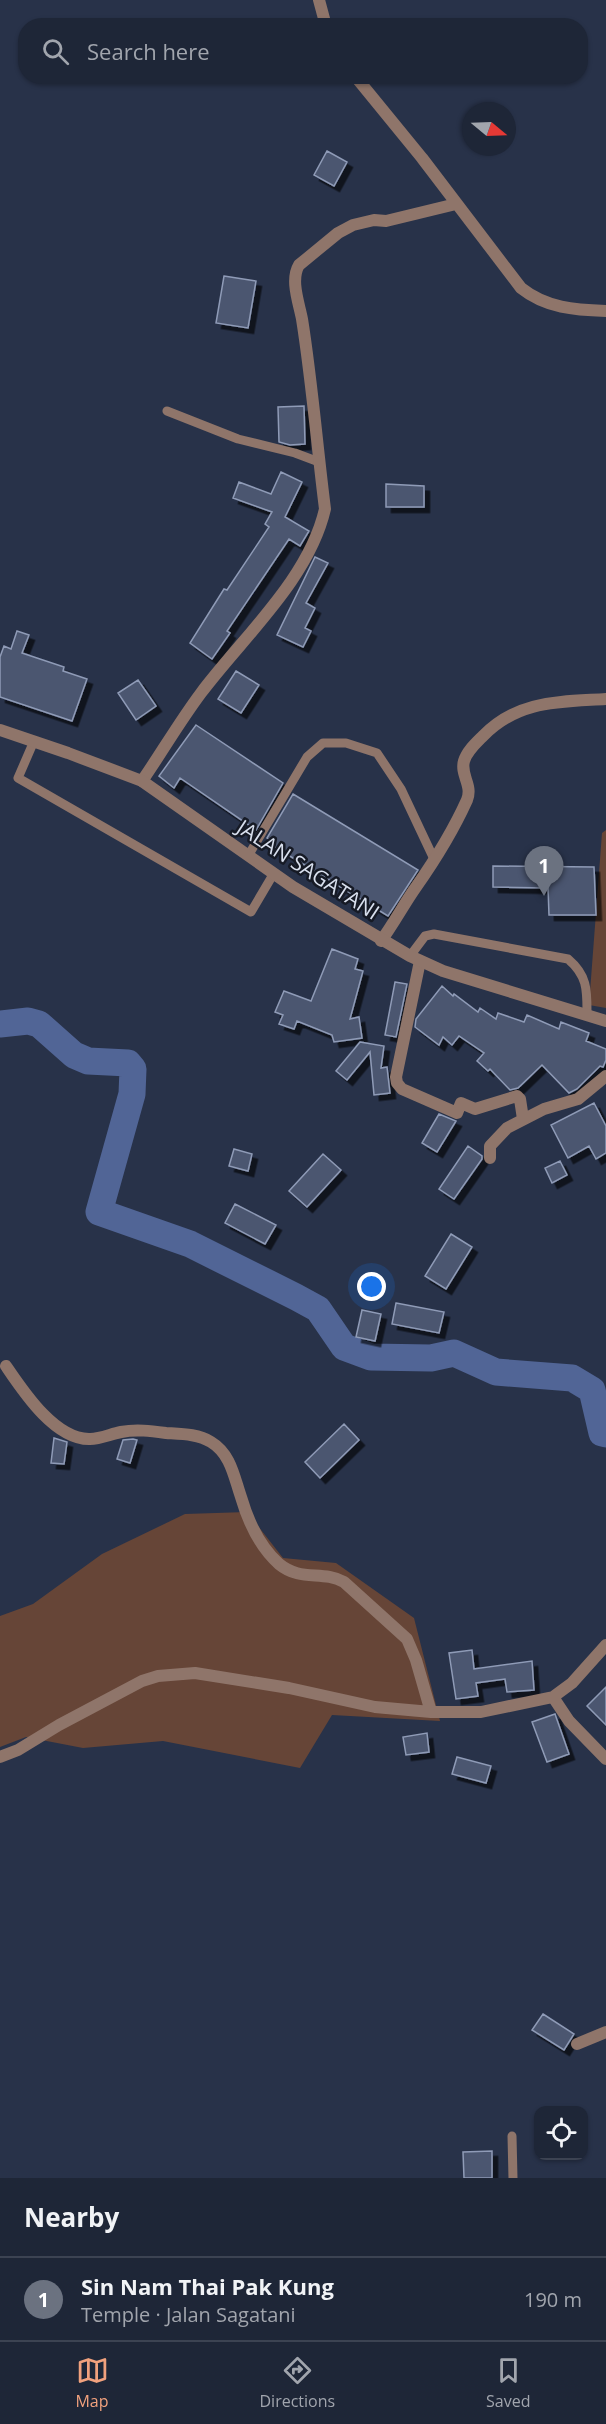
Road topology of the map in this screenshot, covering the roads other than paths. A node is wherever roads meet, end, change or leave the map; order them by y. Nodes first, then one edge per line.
1 (318, 0) edge
2 (324, 18) edge
3 (361, 84) edge
4 (456, 204) junction
5 (606, 311) edge
6 (167, 411) dead end
7 (319, 462) junction
8 (606, 699) edge
9 (0, 730) edge
10 (34, 741) junction
11 (142, 781) junction
12 (248, 855) junction
13 (434, 859) junction
14 (274, 873) junction
15 (381, 940) junction
16 (415, 958) junction
17 (587, 1016) junction
18 (606, 1021) edge
19 (606, 1076) edge
20 (523, 1119) junction
21 (490, 1158) dead end
22 (6, 1366) dead end
23 (606, 1645) edge
24 (553, 1697) junction
25 (431, 1712) junction
26 (0, 1757) edge
27 (606, 1758) edge
28 (606, 2032) edge
29 (577, 2044) dead end
30 (512, 2136) dead end
31 (513, 2178) edge

1 - 2 street
3 - 4 street
4 - 5 street
4 - 7 street
6 - 7 lane
7 - 11 street
8 - 13 street
9 - 10 street, JALAN SAGATANI
10 - 11 street, JALAN SAGATANI
10 - 14 lane
11 - 12 street, JALAN SAGATANI
12 - 13 lane
12 - 14 street, JALAN SAGATANI
13 - 15 street
14 - 15 street, JALAN SAGATANI
15 - 16 street, JALAN SAGATANI
16 - 17 street, JALAN SAGATANI
16 - 17 lane
16 - 20 street
17 - 18 street, JALAN SAGATANI
19 - 20 street
20 - 21 street
22 - 25 street
23 - 24 street
24 - 25 street
24 - 27 street
25 - 26 street
28 - 29 street
30 - 31 lane

